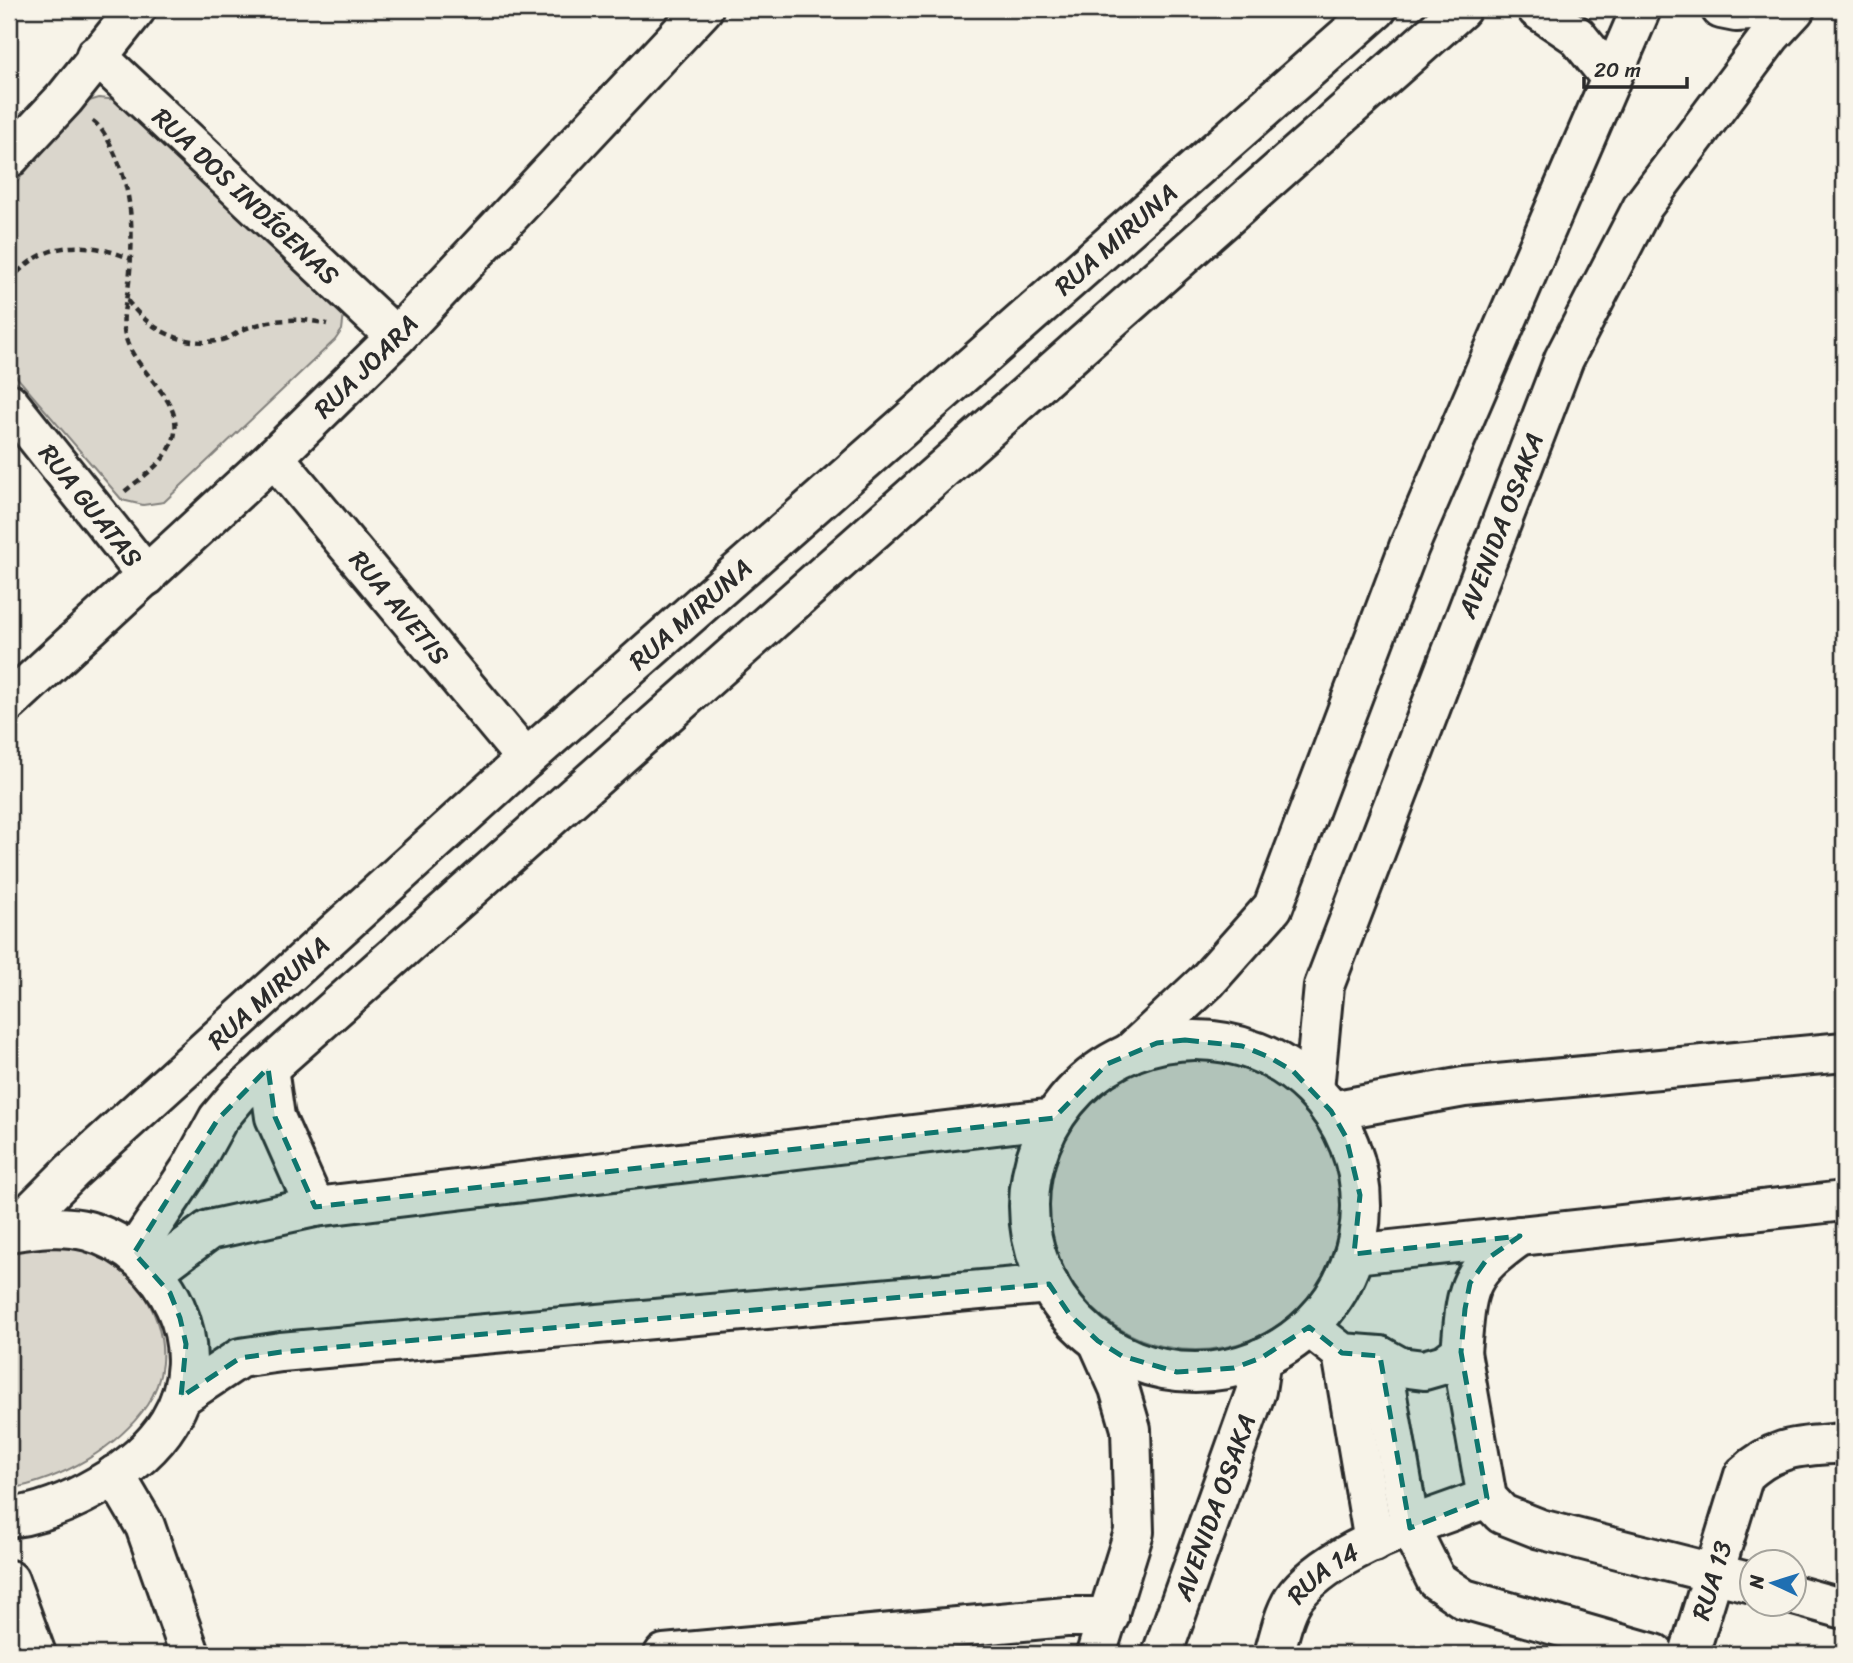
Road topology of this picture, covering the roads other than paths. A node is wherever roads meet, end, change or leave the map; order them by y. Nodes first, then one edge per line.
1 (136, 9) edge
2 (703, 9) edge
3 (1461, 9) edge
4 (1537, 9) edge
5 (1642, 9) edge
6 (1721, 9) edge
7 (1778, 9) edge
8 (1794, 9) edge
9 (1354, 17) edge
10 (96, 55) junction
11 (1610, 78) junction
12 (9, 158) edge
13 (387, 346) junction
14 (9, 403) edge
15 (274, 457) junction
16 (147, 576) junction
17 (9, 702) edge
18 (526, 759) junction
19 (1844, 1052) edge
20 (1130, 1053) junction
21 (268, 1068) junction
22 (1323, 1101) junction
23 (1054, 1118) junction
24 (1844, 1200) edge
25 (315, 1208) junction
26 (11, 1232) edge
27 (1520, 1236) junction
28 (1354, 1254) junction
29 (144, 1262) junction
30 (1049, 1284) junction
31 (1309, 1327) junction
32 (1098, 1341) junction
33 (1461, 1352) junction
34 (1342, 1353) junction
35 (1380, 1356) junction
36 (1261, 1358) junction
37 (180, 1397) junction
38 (1844, 1443) edge
39 (115, 1475) junction
40 (1487, 1497) junction
41 (9, 1518) edge
42 (1410, 1528) junction
43 (1374, 1542) junction
44 (1713, 1572) junction
45 (1738, 1579) edge
46 (9, 1580) edge
47 (1808, 1599) edge
48 (1844, 1609) edge
49 (1109, 1617) junction
50 (36, 1654) edge
51 (190, 1654) edge
52 (664, 1654) edge
53 (1096, 1654) edge
54 (1162, 1654) edge
55 (1274, 1654) edge
56 (1655, 1654) edge
57 (1689, 1654) edge

1 - 10 street
2 - 13 street, RUA JOARA
3 - 21 street, RUA MIRUNA
4 - 11 street
5 - 11 street
6 - 7 street
8 - 22 street, AVENIDA OSAKA
9 - 18 street, RUA MIRUNA
10 - 12 street
10 - 13 street, RUA DOS INDÍGENAS
11 - 20 street
13 - 15 street, RUA JOARA
14 - 16 street, RUA GUATAS
15 - 16 street, RUA JOARA
15 - 18 street, RUA AVETIS
16 - 17 street, RUA JOARA
18 - 26 street, RUA MIRUNA
19 - 22 street
20 - 22 street
20 - 23 street
21 - 25 street
21 - 29 street, RUA MIRUNA
22 - 28 street
23 - 25 street
23 - 30 street
24 - 27 street
25 - 29 street
26 - 29 street
27 - 28 street
27 - 33 street
28 - 31 street
29 - 37 street
30 - 32 street
30 - 37 street
31 - 34 street
31 - 36 street
32 - 36 street
32 - 49 street
33 - 35 street
33 - 40 street
34 - 35 street
34 - 43 street
35 - 42 street
36 - 54 street, AVENIDA OSAKA
37 - 39 street
38 - 44 street, RUA 13
39 - 41 street
39 - 51 street
40 - 42 street, RUA 14
40 - 44 street
42 - 43 street, RUA 14
42 - 56 street
43 - 55 street, RUA 14
44 - 45 street
44 - 57 street, RUA 13
46 - 50 street
47 - 48 street
49 - 52 street
49 - 53 street

